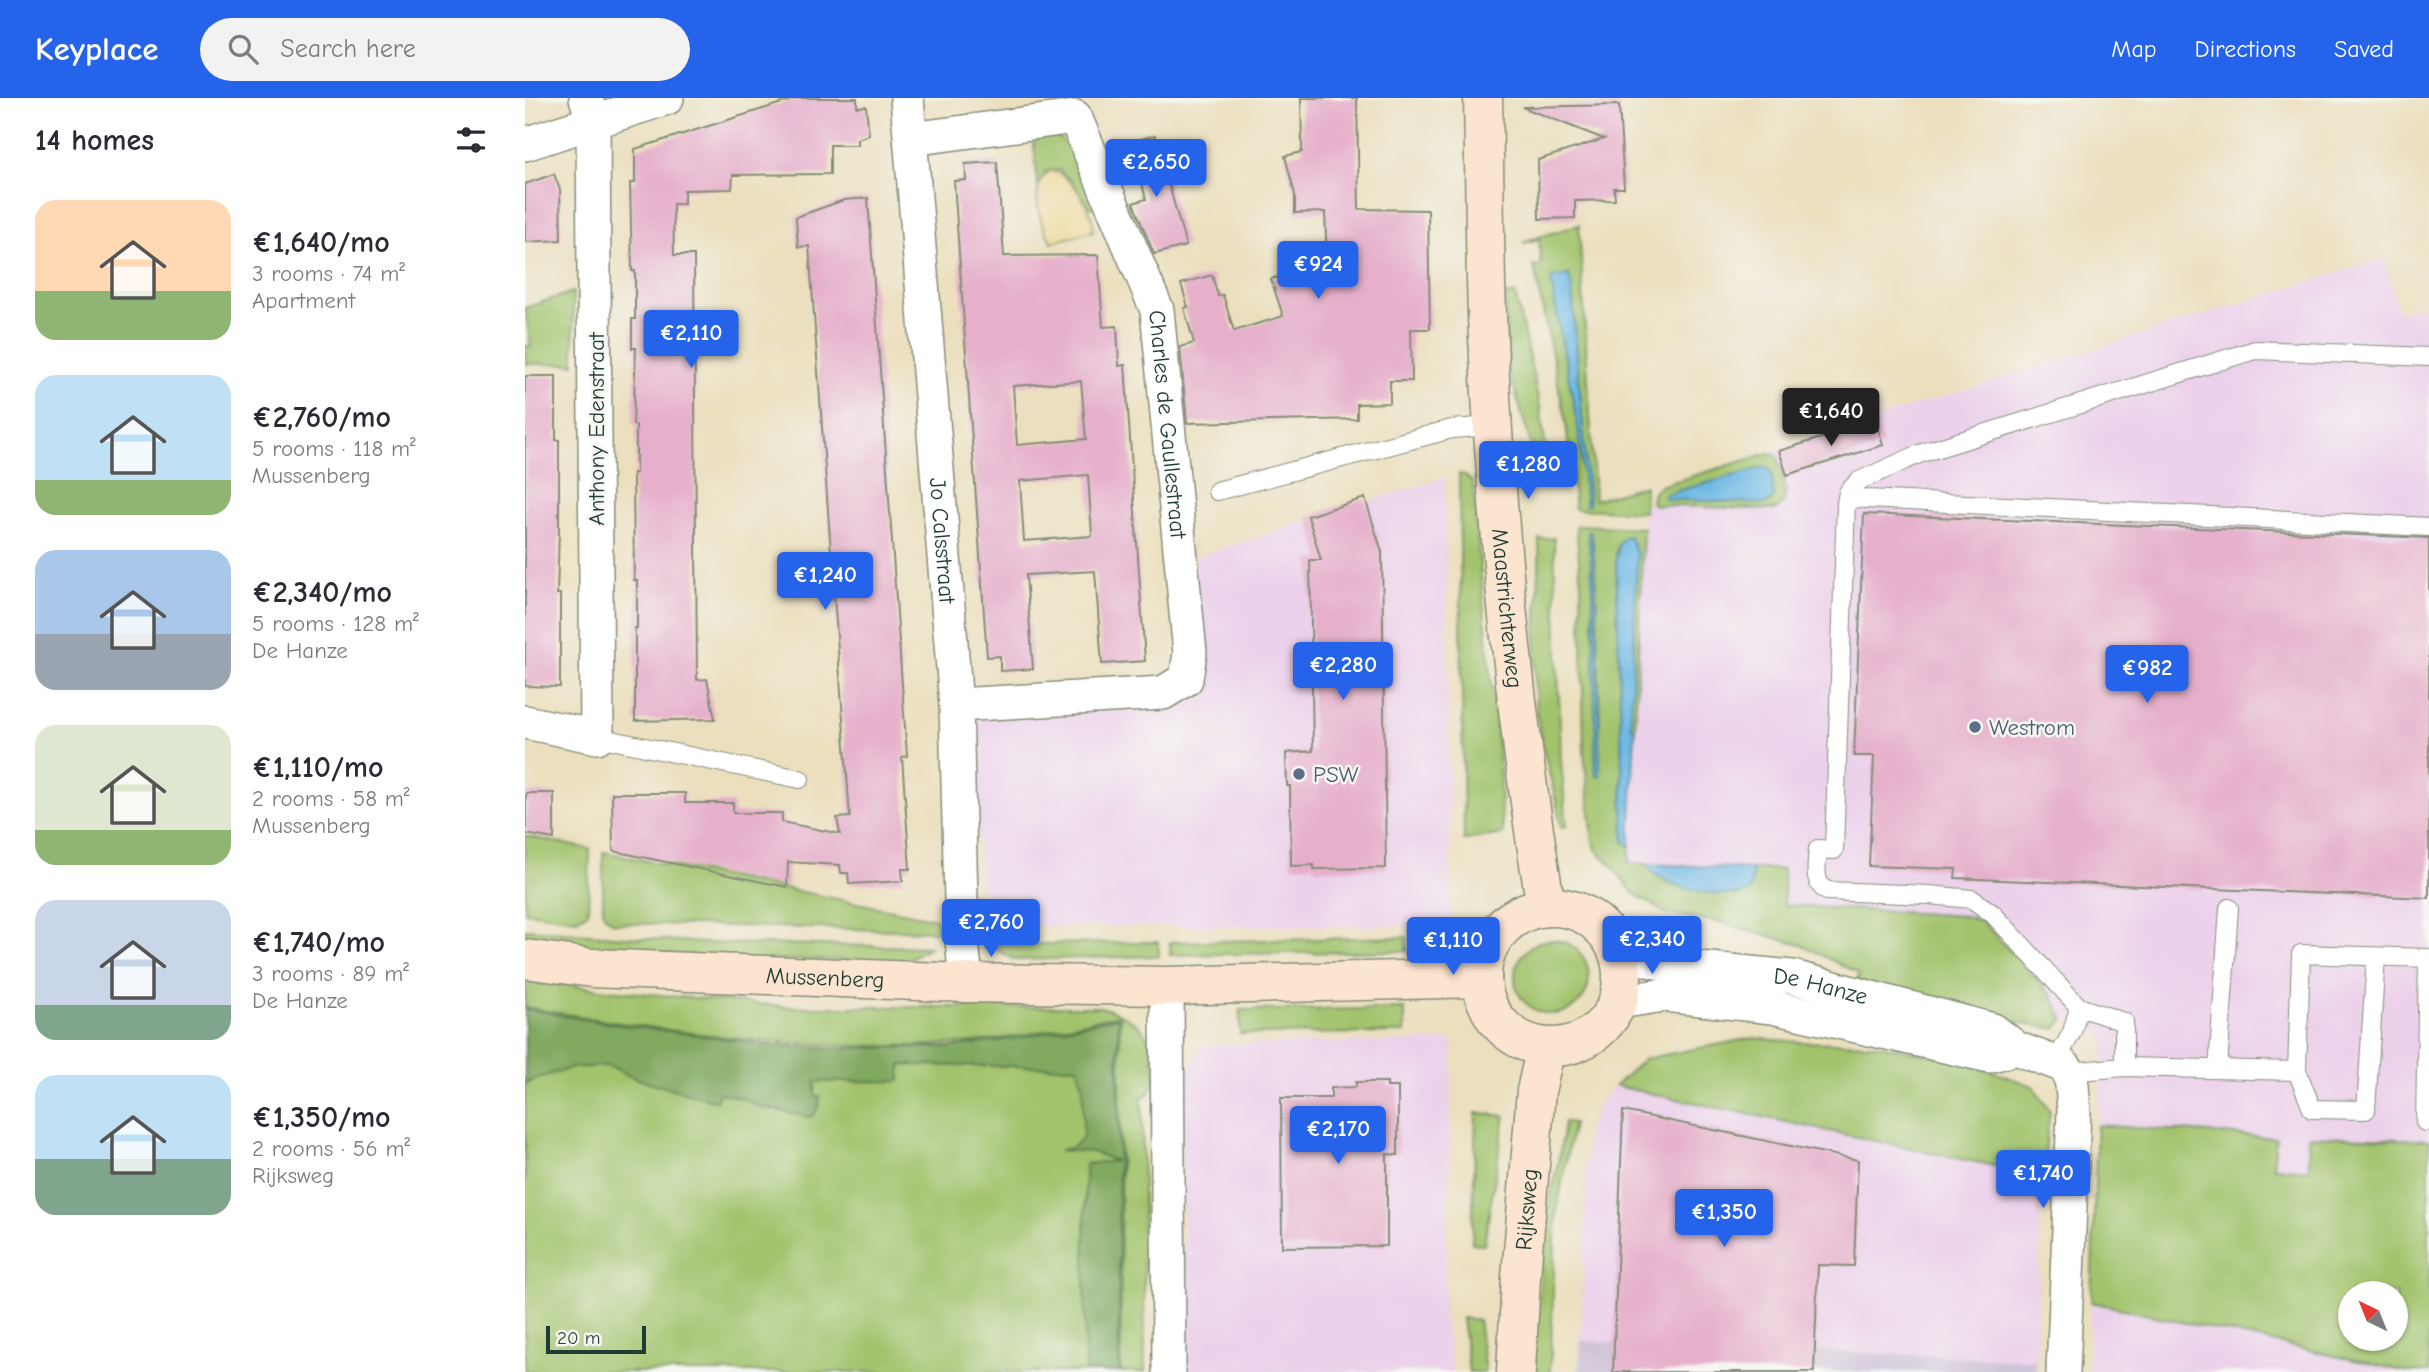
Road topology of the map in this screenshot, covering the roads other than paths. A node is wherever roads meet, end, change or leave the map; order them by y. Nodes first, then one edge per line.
1 (667, 98) edge
2 (907, 98) edge
3 (1483, 98) edge
4 (590, 110) edge
5 (911, 139) junction
6 (525, 144) edge
7 (2429, 357) edge
8 (1493, 426) junction
9 (1217, 491) dead end
10 (1847, 498) junction
11 (2429, 527) edge
12 (956, 705) junction
13 (525, 722) edge
14 (597, 737) junction
15 (800, 779) dead end
16 (1546, 907) junction
17 (2229, 908) dead end
18 (1618, 952) junction
19 (2376, 957) junction
20 (2429, 958) edge
21 (525, 959) edge
22 (1482, 978) junction
23 (966, 984) junction
24 (1167, 986) junction
25 (1618, 1002) junction
26 (2079, 1007) junction
27 (1546, 1047) junction
28 (2017, 1048) junction
29 (2062, 1067) junction
30 (2124, 1067) junction
31 (2218, 1069) junction
32 (2297, 1070) junction
33 (2425, 1122) dead end
34 (1170, 1372) edge
35 (1516, 1372) edge
36 (2063, 1372) edge

1 - 4 street
2 - 5 street, Jo Calsstraat
3 - 8 main road, Maastrichterweg
4 - 6 street
4 - 14 street, Anthony Edenstraat
5 - 12 street, Jo Calsstraat
5 - 12 street, Charles de Gaullestraat
7 - 10 lane
8 - 9 lane
8 - 16 main road, Maastrichterweg
10 - 11 lane
10 - 26 lane
12 - 23 street, Jo Calsstraat
13 - 14 street
14 - 15 lane
16 - 18 main road
16 - 22 main road
17 - 31 lane
18 - 25 main road
18 - 28 street, De Hanze
19 - 20 lane
19 - 32 lane
19 - 32 lane
20 - 33 lane
21 - 23 main road, Mussenberg
22 - 24 main road, Mussenberg
22 - 27 main road
23 - 24 main road, Mussenberg
24 - 34 street
25 - 27 main road
25 - 28 street, De Hanze
26 - 29 lane
26 - 30 lane
27 - 35 main road, Rijksweg
28 - 29 street, De Hanze
29 - 30 lane
29 - 36 street
30 - 31 lane
31 - 32 lane

